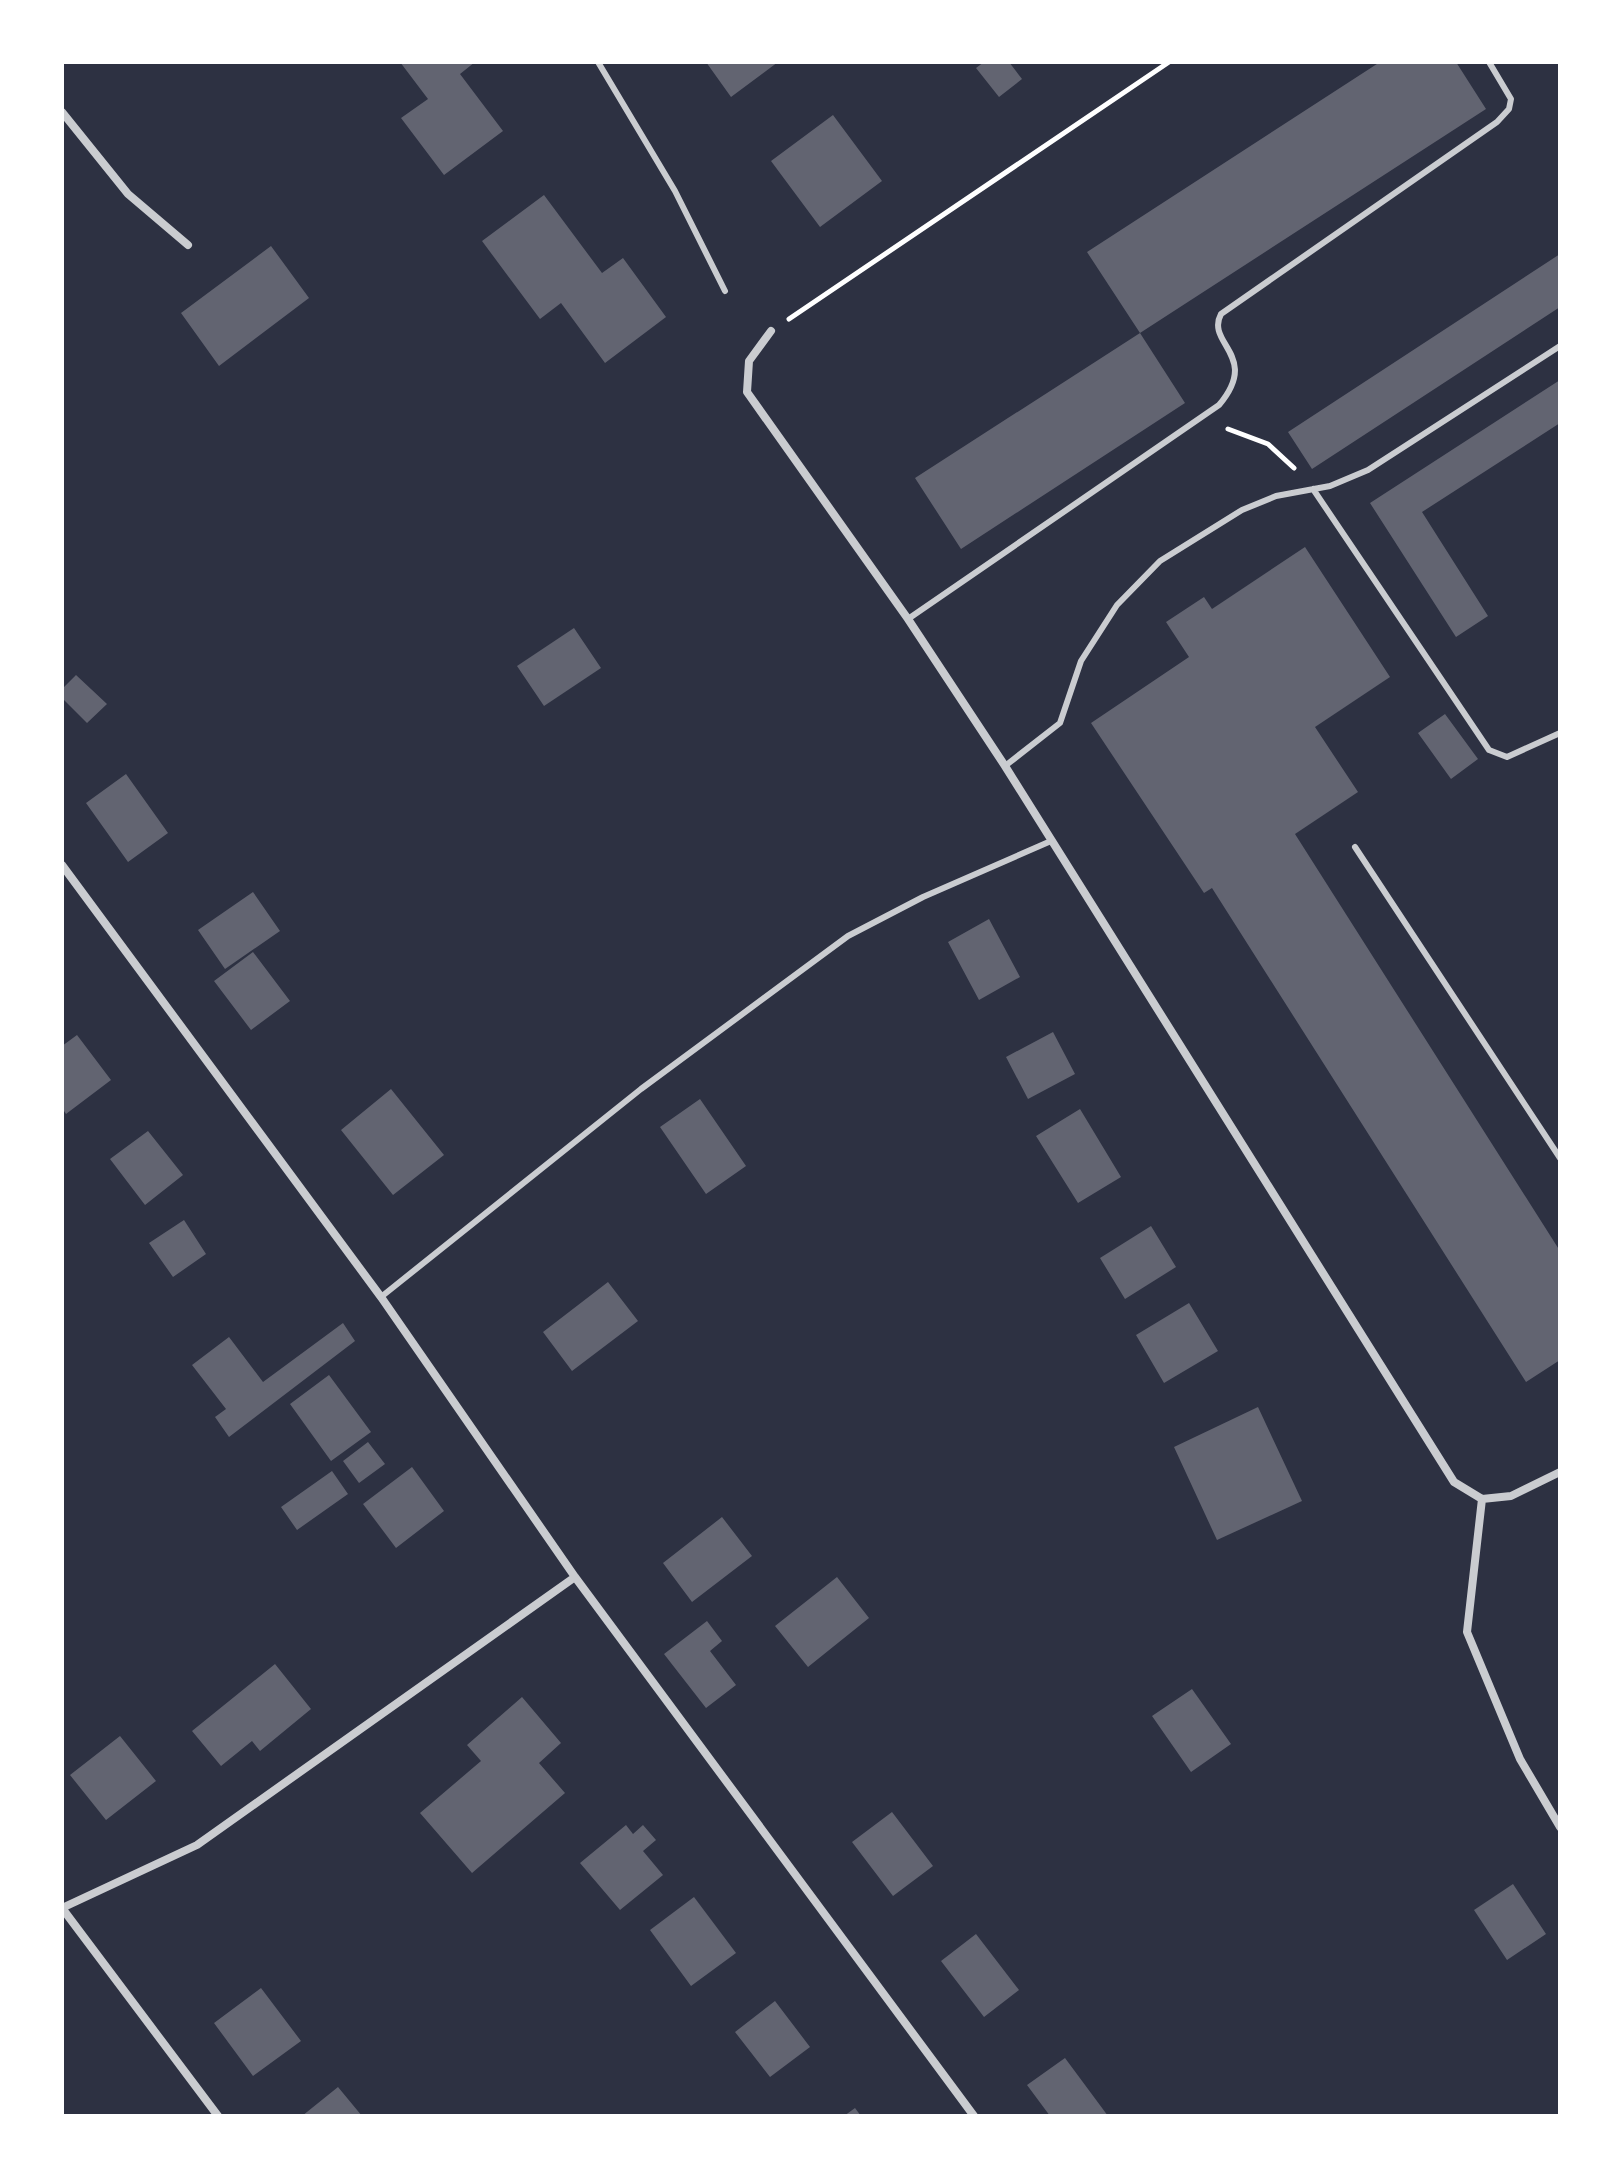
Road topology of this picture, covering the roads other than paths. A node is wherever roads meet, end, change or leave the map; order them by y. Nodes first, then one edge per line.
1 (598, 62) edge
2 (1489, 62) edge
3 (62, 112) edge
4 (188, 245) dead end
5 (725, 291) dead end
6 (771, 331) road end
7 (1560, 346) edge
8 (1313, 489) junction
9 (908, 619) junction
10 (1560, 733) edge
11 (1005, 766) junction
12 (1051, 841) junction
13 (1355, 847) dead end
14 (62, 865) edge
15 (1560, 1158) edge
16 (381, 1297) junction
17 (1560, 1472) edge
18 (1482, 1499) junction
19 (575, 1577) junction
20 (1560, 1827) edge
21 (62, 1908) edge
22 (218, 2116) edge
23 (974, 2116) edge

1 - 5 lane
2 - 9 lane
3 - 4 street
6 - 9 street
7 - 8 lane
8 - 10 lane
8 - 11 lane
9 - 11 street
11 - 12 street
12 - 16 lane
12 - 18 street
13 - 15 lane
14 - 16 street
16 - 19 street
17 - 18 street
18 - 20 street
19 - 21 street
19 - 23 street
21 - 22 street

